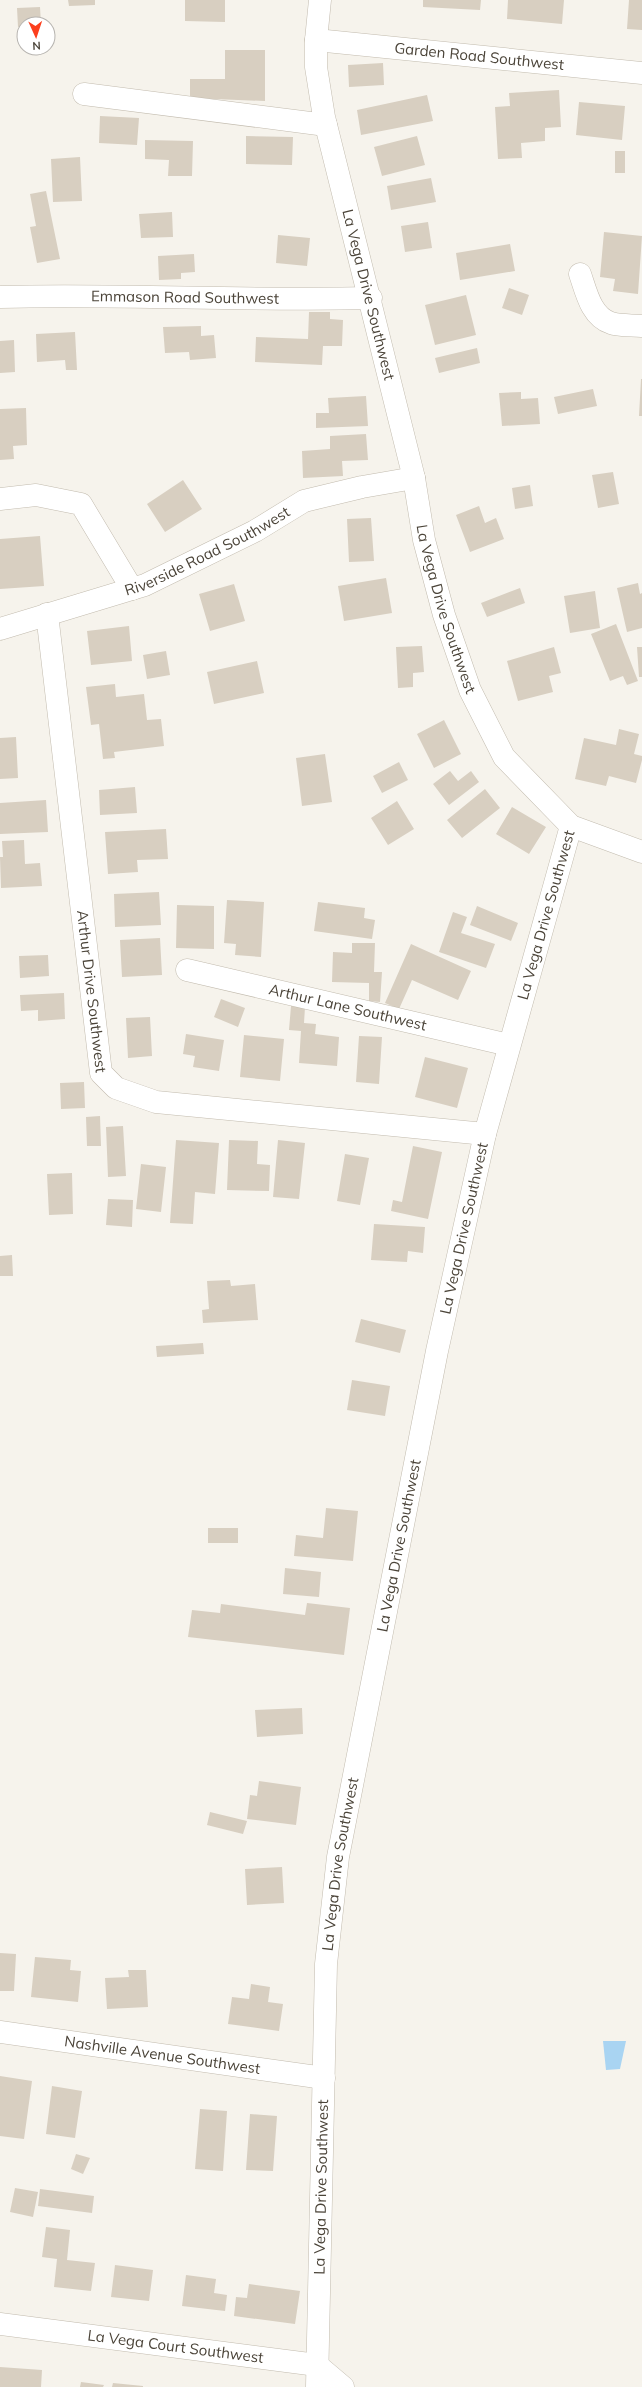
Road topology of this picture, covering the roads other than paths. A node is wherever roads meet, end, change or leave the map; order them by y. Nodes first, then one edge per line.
1 (320, 0) edge
2 (316, 40) junction
3 (642, 73) edge
4 (84, 94) dead end
5 (326, 124) junction
6 (580, 274) dead end
7 (0, 297) edge
8 (371, 298) junction
9 (642, 326) edge
10 (414, 478) junction
11 (0, 499) edge
12 (132, 589) junction
13 (47, 614) junction
14 (0, 629) edge
15 (571, 826) junction
16 (642, 852) edge
17 (187, 970) dead end
18 (509, 1045) junction
19 (485, 1134) junction
20 (0, 2032) edge
21 (324, 2078) junction
22 (0, 2324) edge
23 (318, 2365) junction
24 (317, 2387) edge
25 (343, 2387) edge

1 - 2 street, La Vega Drive Southwest
2 - 3 street, Garden Road Southwest
2 - 5 street, La Vega Drive Southwest
4 - 5 street
5 - 8 street, La Vega Drive Southwest
6 - 9 street
7 - 8 street, Emmason Road Southwest
8 - 10 street, La Vega Drive Southwest
10 - 12 street, Riverside Road Southwest
10 - 15 street, La Vega Drive Southwest
11 - 12 street
12 - 13 street, Riverside Road Southwest
13 - 14 street, Riverside Road Southwest
13 - 19 street, Arthur Drive Southwest
15 - 16 street
15 - 18 street, La Vega Drive Southwest
17 - 18 street, Arthur Lane Southwest
18 - 19 street, La Vega Drive Southwest
19 - 21 street, La Vega Drive Southwest
20 - 21 street, Nashville Avenue Southwest
21 - 23 street, La Vega Drive Southwest
22 - 23 street, La Vega Court Southwest
23 - 24 street, La Vega Drive Southwest
23 - 25 street

